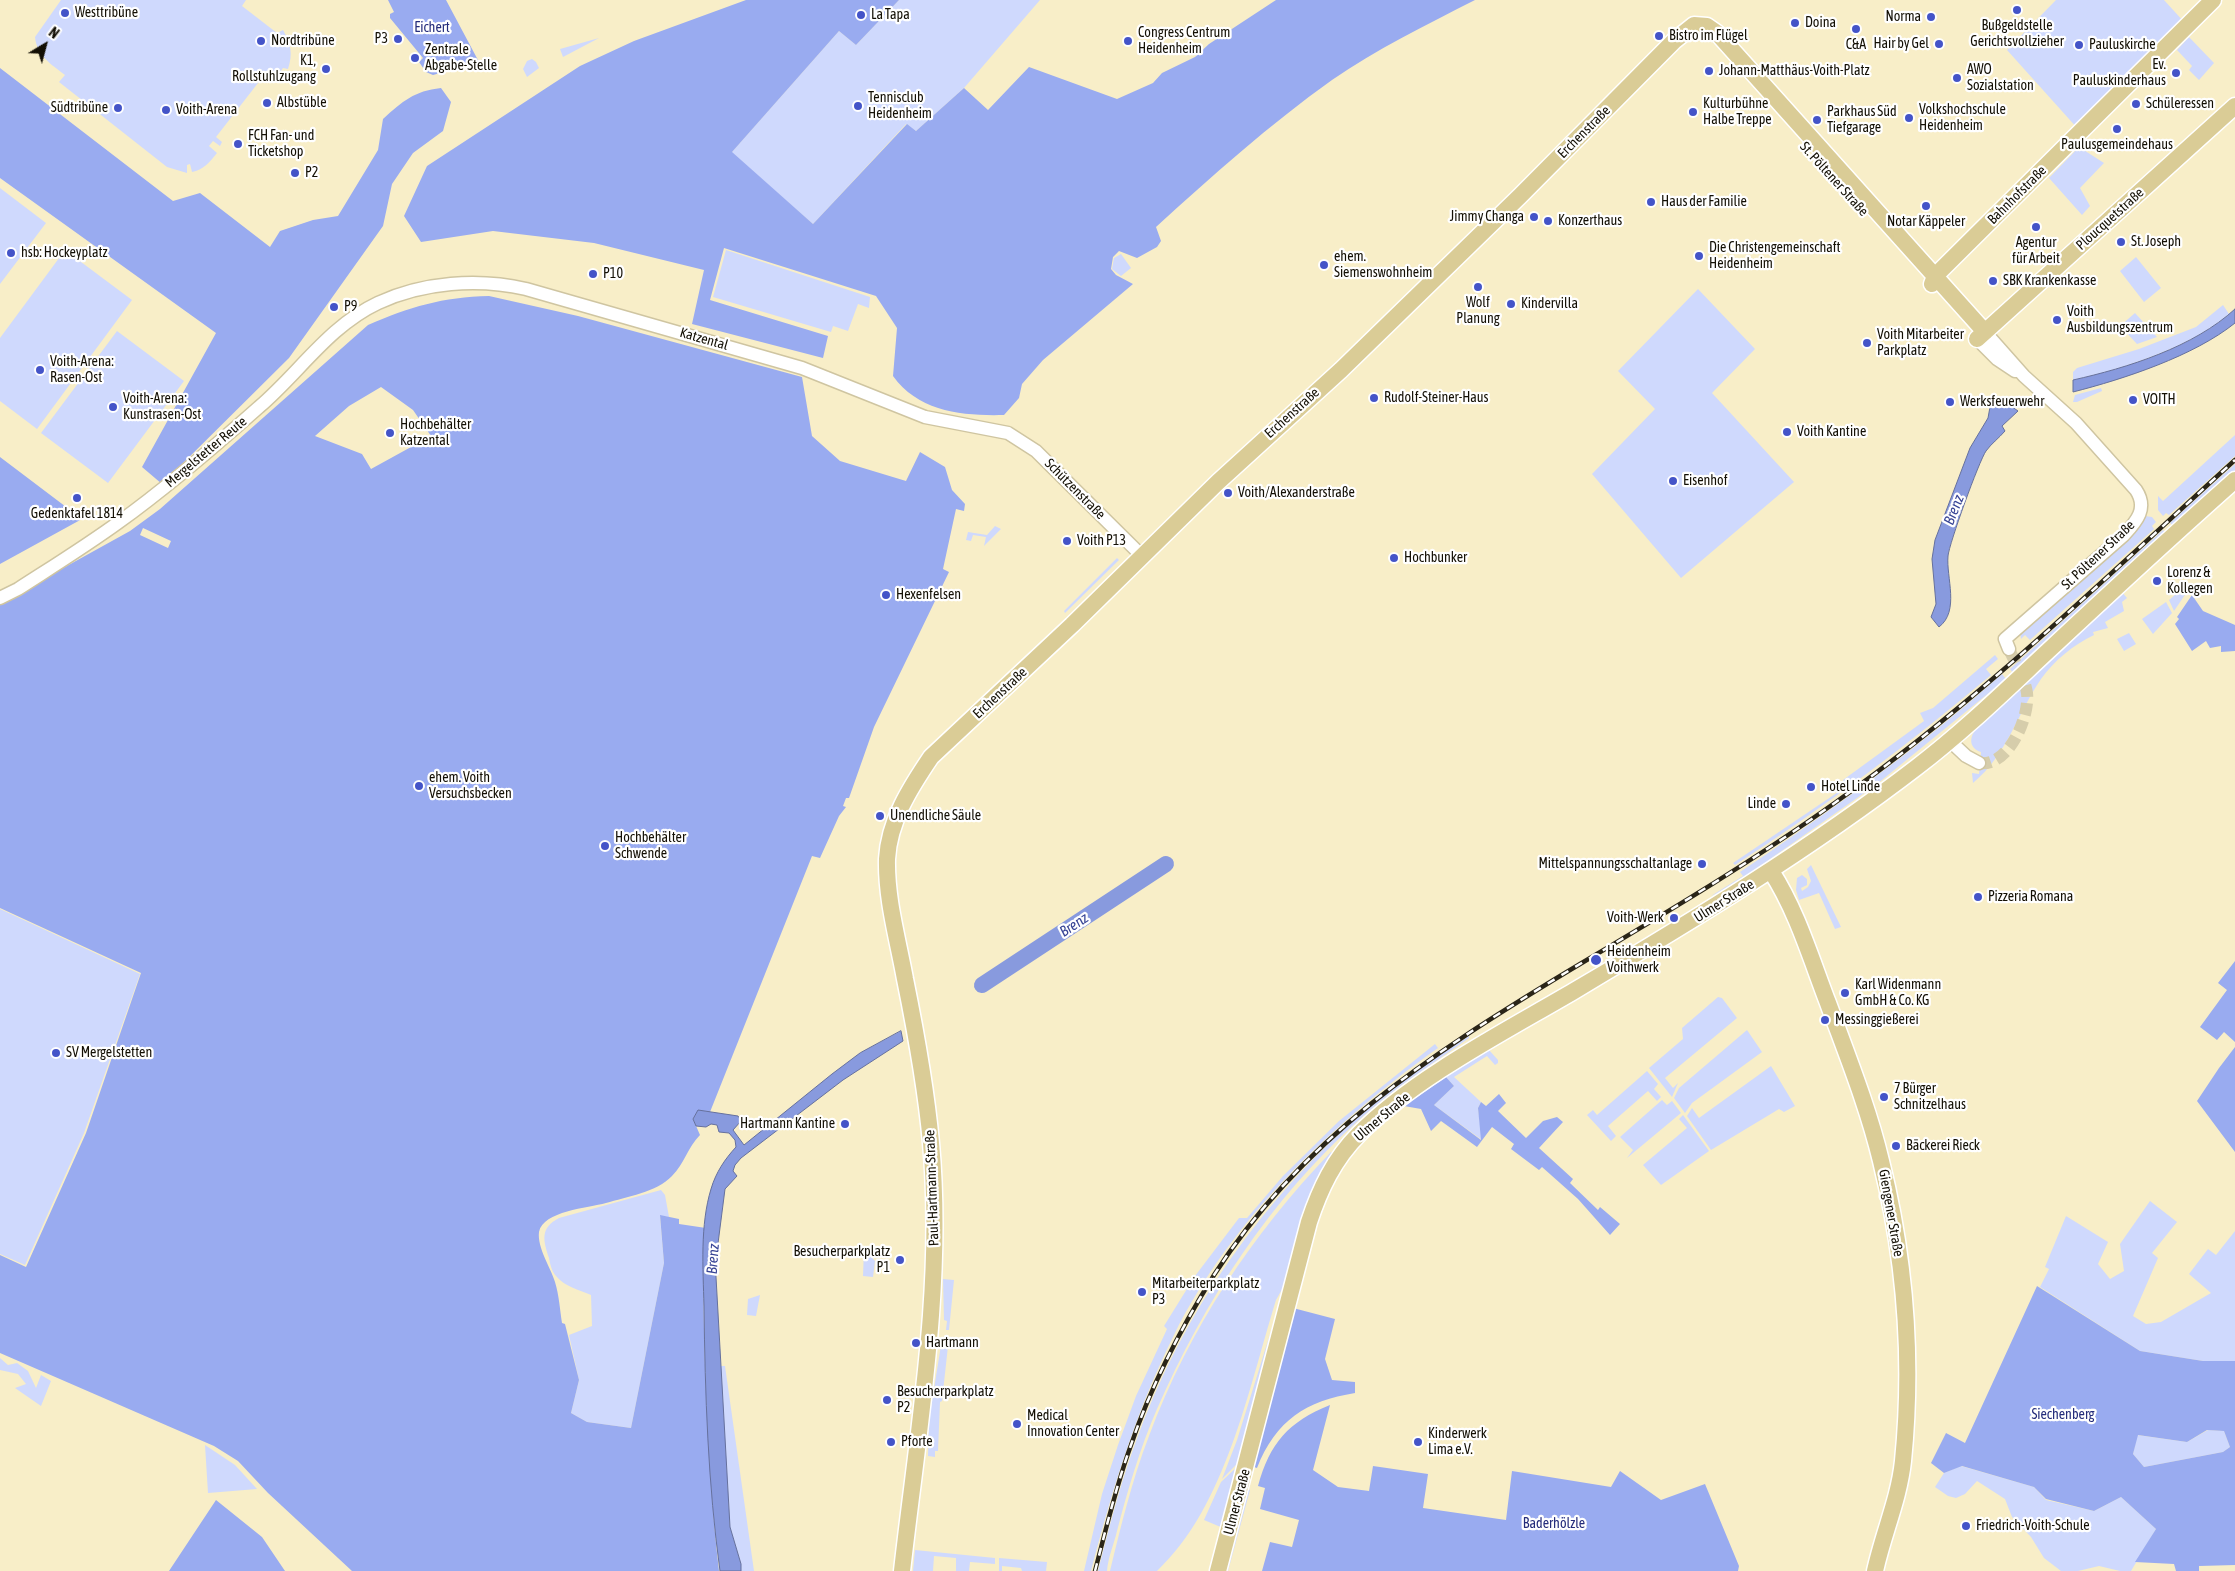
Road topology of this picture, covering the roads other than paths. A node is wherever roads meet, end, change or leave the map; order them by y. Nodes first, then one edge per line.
1 (2213, 0) edge
2 (1689, 28) joint
3 (2235, 106) edge
4 (1933, 281) junction
5 (400, 294) joint
6 (1981, 336) junction
7 (1002, 431) joint
8 (2235, 480) edge
9 (1142, 556) junction
10 (0, 598) edge
11 (2007, 644) dead end
12 (1950, 741) junction
13 (1979, 763) dead end
14 (900, 809) joint
15 (1771, 871) junction
16 (1750, 884) junction
17 (1786, 899) junction
18 (902, 1571) edge
19 (1218, 1571) edge
20 (1875, 1571) edge

1 - 4 main road, Bahnhofstraße
2 - 4 main road, St. Pöltener Straße
2 - 9 main road, Erchenstraße
3 - 6 main road, Ploucquetstraße
4 - 6 main road, St. Pöltener Straße
5 - 7 street, Katzental
5 - 10 street, Mergelstetter Reute
6 - 11 street, St. Pöltener Straße
7 - 9 street, Schützenstraße
8 - 12 main road, Ulmer Straße
9 - 14 main road, Erchenstraße
12 - 13 street
12 - 15 main road, Ulmer Straße
14 - 18 main road, Paul-Hartmann-Straße
15 - 16 main road, Ulmer Straße
15 - 17 main road, Giengener Straße
16 - 17 main road
16 - 19 main road, Ulmer Straße
17 - 20 main road, Giengener Straße

